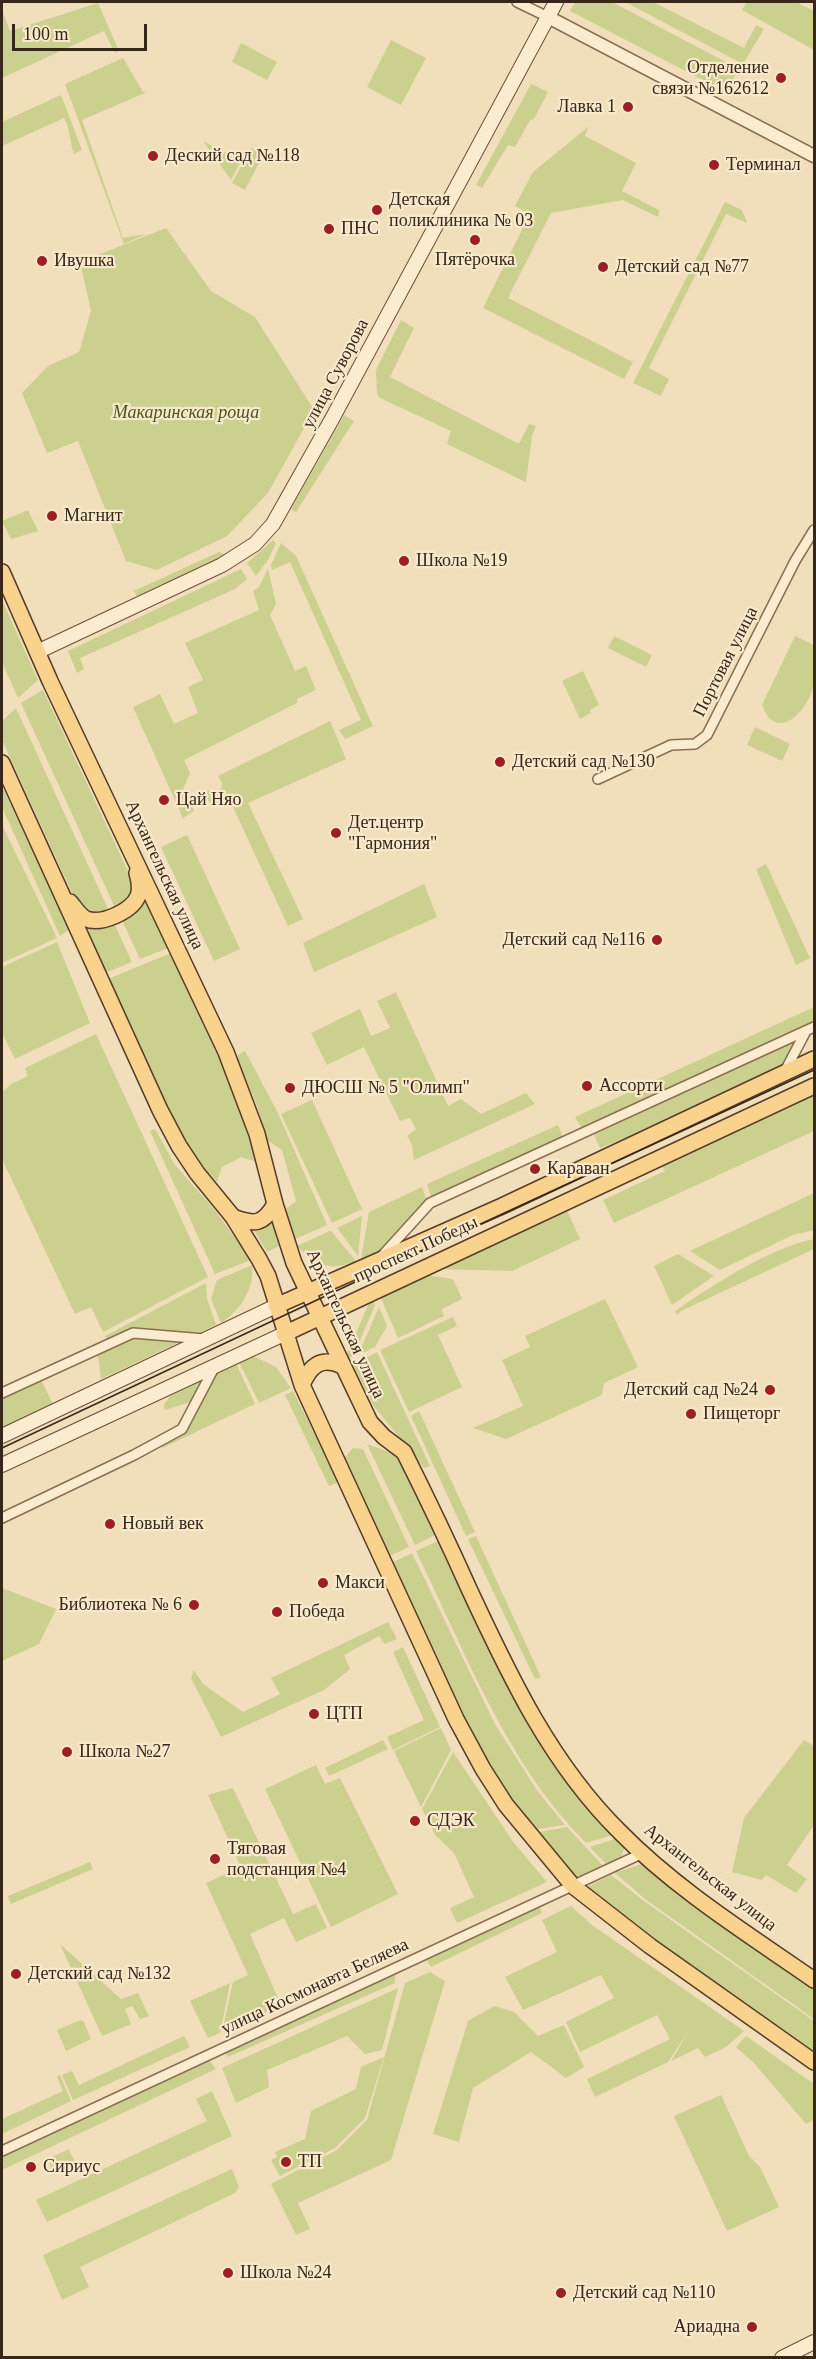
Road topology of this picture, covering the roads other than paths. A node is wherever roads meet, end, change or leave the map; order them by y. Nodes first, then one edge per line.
1 (517, 2) edge
2 (556, 2) edge
3 (548, 17) junction
4 (814, 156) edge
5 (814, 530) edge
6 (2, 572) edge
7 (38, 652) junction
8 (2, 763) edge
9 (598, 779) dead end
10 (134, 856) junction
11 (58, 885) junction
12 (810, 1029) edge
13 (814, 1059) edge
14 (784, 1073) junction
15 (814, 1086) edge
16 (275, 1204) junction
17 (233, 1217) junction
18 (378, 1260) junction
19 (307, 1292) junction
20 (276, 1306) junction
21 (319, 1317) junction
22 (285, 1334) junction
23 (206, 1339) junction
24 (215, 1366) junction
25 (342, 1366) junction
26 (302, 1385) junction
27 (2, 1393) edge
28 (2, 1436) edge
29 (2, 1465) edge
30 (2, 1518) edge
31 (643, 1853) junction
32 (573, 1886) junction
33 (814, 1980) edge
34 (814, 2062) edge
35 (2, 2151) edge
36 (814, 2342) edge
37 (782, 2358) edge

1 - 3 street
2 - 3 main road, улица Суворова
3 - 4 street
3 - 7 main road, улица Суворова
5 - 9 street, Портовая улица
6 - 7 main road, Архангельская улица
7 - 10 main road, Архангельская улица
8 - 11 main road
10 - 11 main road
10 - 16 main road, Архангельская улица
11 - 17 main road
12 - 14 street
12 - 18 street
13 - 14 main road, проспект Победы
14 - 18 main road, проспект Победы
15 - 21 main road, проспект Победы
16 - 17 main road
16 - 19 main road, Архангельская улица
17 - 20 main road
18 - 19 main road, проспект Победы
19 - 20 main road, проспект Победы
19 - 21 main road, Архангельская улица
20 - 22 main road
20 - 23 main road, проспект Победы
21 - 22 main road, проспект Победы
21 - 25 main road, Архангельская улица
22 - 24 main road, проспект Победы
22 - 26 main road
23 - 27 street
23 - 28 main road, проспект Победы
24 - 29 main road, проспект Победы
24 - 30 street
25 - 26 main road
25 - 31 main road, Архангельская улица
26 - 32 main road
31 - 32 street, улица Космонавта Беляева
31 - 33 main road, Архангельская улица
32 - 34 main road
32 - 35 street, улица Космонавта Беляева
36 - 37 main road

